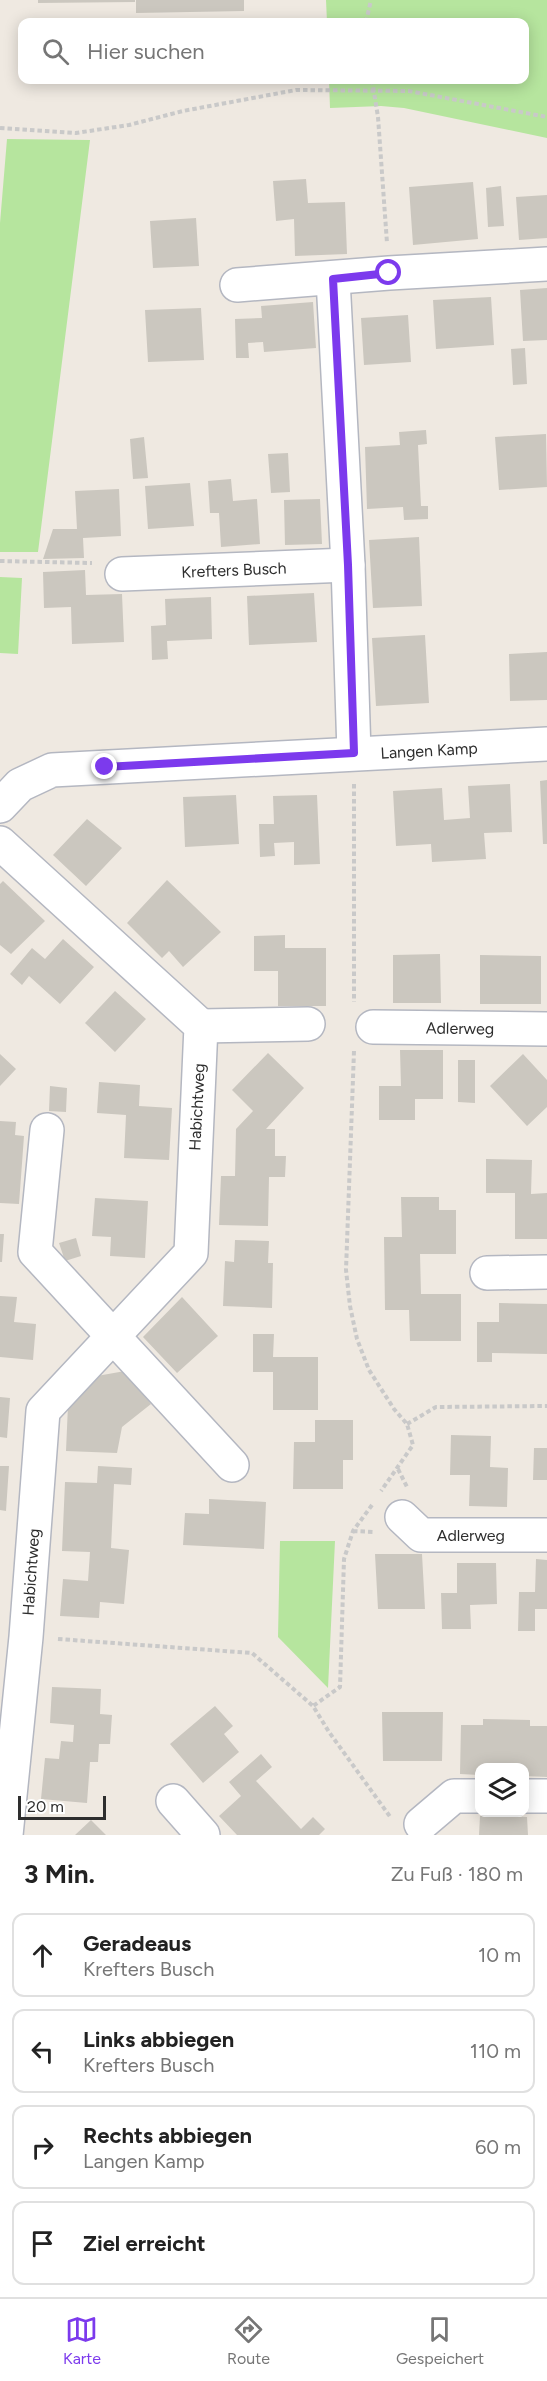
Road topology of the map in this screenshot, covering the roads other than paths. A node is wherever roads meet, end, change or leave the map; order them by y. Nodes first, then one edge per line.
1 (547, 264) edge
2 (333, 279) junction
3 (237, 285) dead end
4 (348, 565) junction
5 (122, 574) road end
6 (547, 744) edge
7 (354, 753) junction
8 (0, 806) edge
9 (0, 843) edge
10 (308, 1024) dead end
11 (201, 1026) junction
12 (360, 1027) road end
13 (547, 1029) edge
14 (46, 1130) dead end
15 (547, 1272) edge
16 (487, 1273) dead end
17 (112, 1336) junction
18 (232, 1465) dead end
19 (402, 1517) dead end
20 (547, 1535) edge
21 (475, 1796) edge
22 (529, 1796) edge
23 (547, 1796) edge
24 (173, 1801) dead end
25 (409, 1825) road end
26 (6, 1835) edge
27 (203, 1835) edge

1 - 2 street
2 - 3 street
2 - 4 street
4 - 5 street, Krefters Busch
4 - 7 street
6 - 7 street, Langen Kamp
7 - 8 street, Langen Kamp
9 - 11 street
10 - 11 street
11 - 17 street, Habichtweg
12 - 13 street, Adlerweg
14 - 17 street
15 - 16 street
17 - 18 street
17 - 26 street, Habichtweg
19 - 20 street, Adlerweg
21 - 25 street
22 - 23 street
24 - 27 street

